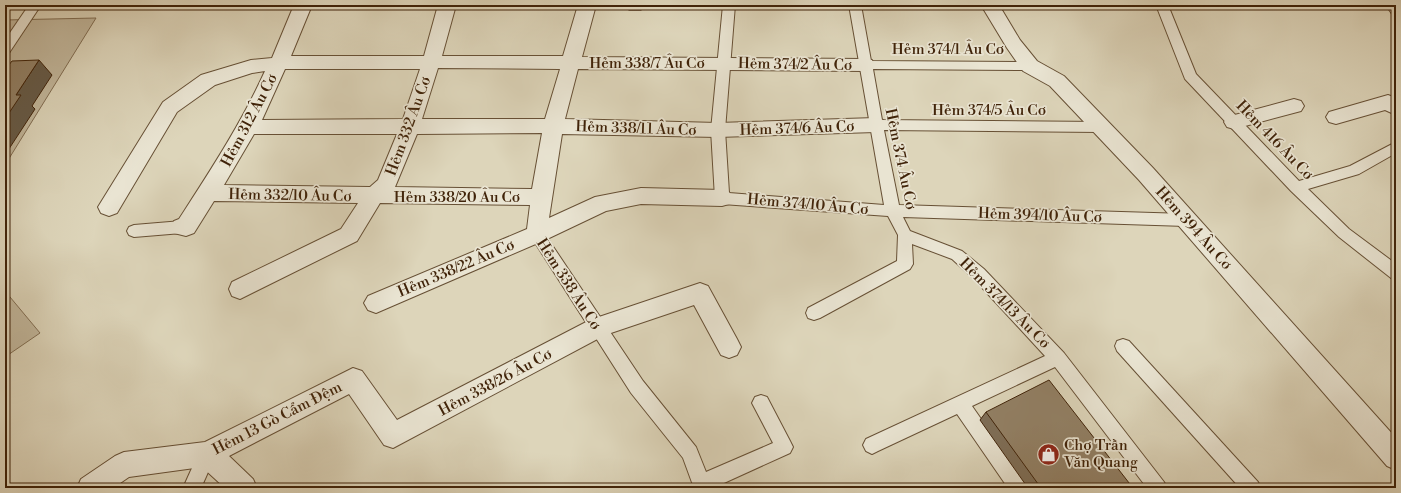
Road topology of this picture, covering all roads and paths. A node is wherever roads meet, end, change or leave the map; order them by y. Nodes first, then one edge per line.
1 (35, 5) edge
2 (303, 5) edge
3 (446, 5) edge
4 (587, 5) edge
5 (729, 5) edge
6 (855, 5) edge
7 (990, 5) edge
8 (1162, 5) edge
9 (1392, 5) edge
10 (1396, 10) edge
11 (5, 50) edge
12 (431, 62) junction
13 (571, 62) junction
14 (280, 63) junction
15 (724, 63) junction
16 (865, 65) junction
17 (1030, 66) junction
18 (1294, 106) dead end
19 (1396, 108) edge
20 (1336, 116) dead end
21 (1234, 122) junction
22 (876, 125) junction
23 (554, 126) junction
24 (248, 127) junction
25 (410, 127) junction
26 (1101, 127) junction
27 (718, 130) junction
28 (1396, 147) edge
29 (1296, 187) junction
30 (207, 193) junction
31 (374, 196) junction
32 (541, 197) junction
33 (722, 198) junction
34 (109, 207) dead end
35 (893, 211) junction
36 (1186, 220) junction
37 (182, 227) joint
38 (134, 231) dead end
39 (537, 234) junction
40 (904, 235) junction
41 (1396, 273) edge
42 (240, 289) dead end
43 (376, 303) dead end
44 (814, 313) dead end
45 (598, 327) junction
46 (1123, 346) dead end
47 (729, 348) dead end
48 (1058, 358) junction
49 (761, 403) dead end
50 (960, 403) junction
51 (393, 436) joint
52 (872, 445) dead end
53 (207, 454) junction
54 (1396, 457) edge
55 (702, 486) edge
56 (90, 488) edge
57 (192, 488) edge
58 (244, 488) edge
59 (1019, 488) edge
60 (1158, 488) edge
61 (1252, 488) edge

1 - 11 lane
2 - 14 street, Hẻm 312 Âu Cơ
3 - 12 street, Hẻm 332 Âu Cơ
4 - 13 street, Hẻm 338 Âu Cơ
5 - 15 lane
6 - 16 lane, Hẻm 374 Âu Cơ
7 - 17 street, Hẻm 394 Âu Cơ
8 - 21 lane, Hẻm 416 Âu Cơ
9 - 10 lane
12 - 13 street, Hẻm 338/7 Âu Cơ
12 - 14 street, Hẻm 338/7 Âu Cơ
12 - 25 street, Hẻm 332 Âu Cơ
13 - 15 street, Hẻm 338/7 Âu Cơ
13 - 23 street, Hẻm 338 Âu Cơ
14 - 24 street, Hẻm 312 Âu Cơ
14 - 34 street, Hẻm 338/7 Âu Cơ
15 - 16 street, Hẻm 374/2 Âu Cơ
15 - 27 lane
16 - 17 lane, Hẻm 374/1 Âu Cơ
16 - 22 lane, Hẻm 374 Âu Cơ
17 - 26 street, Hẻm 394 Âu Cơ
18 - 21 street
19 - 20 street
21 - 29 lane, Hẻm 416 Âu Cơ
22 - 26 lane, Hẻm 374/5 Âu Cơ
22 - 27 street, Hẻm 374/6 Âu Cơ
22 - 35 lane, Hẻm 374 Âu Cơ
23 - 25 street, Hẻm 338/11 Âu Cơ
23 - 27 street, Hẻm 338/11 Âu Cơ
23 - 32 street, Hẻm 338 Âu Cơ
24 - 25 street, Hẻm 338/11 Âu Cơ
24 - 30 street, Hẻm 312 Âu Cơ
25 - 31 street, Hẻm 332 Âu Cơ
26 - 36 street, Hẻm 394 Âu Cơ
27 - 33 lane
28 - 29 lane
29 - 41 lane, Hẻm 416 Âu Cơ
30 - 31 street, Hẻm 332/10 Âu Cơ
30 - 37 street, Hẻm 312 Âu Cơ
31 - 32 street, Hẻm 338/20 Âu Cơ
31 - 42 street, Hẻm 332 Âu Cơ
32 - 39 street, Hẻm 338 Âu Cơ
33 - 35 lane, Hẻm 374/10 Âu Cơ
33 - 39 street, Hẻm 338/22 Âu Cơ
35 - 36 lane, Hẻm 394/10 Âu Cơ
35 - 40 lane, Hẻm 374 Âu Cơ
36 - 54 street, Hẻm 394 Âu Cơ
37 - 38 lane
39 - 43 street, Hẻm 338/22 Âu Cơ
39 - 45 lane, Hẻm 338 Âu Cơ
40 - 44 lane, Hẻm 374 Âu Cơ
40 - 48 lane, Hẻm 374/13 Âu Cơ
45 - 47 street, Hẻm 338/26 Âu Cơ
45 - 51 street, Hẻm 338/26 Âu Cơ
45 - 55 lane, Hẻm 338 Âu Cơ
46 - 61 lane
48 - 50 lane
48 - 60 lane, Hẻm 374/13 Âu Cơ
49 - 55 lane
50 - 52 lane
50 - 59 lane
51 - 53 street, Hẻm 13 Gò Cẩm Đệm
53 - 56 street, Hẻm 13 Gò Cẩm Đệm
53 - 57 lane
53 - 58 street

